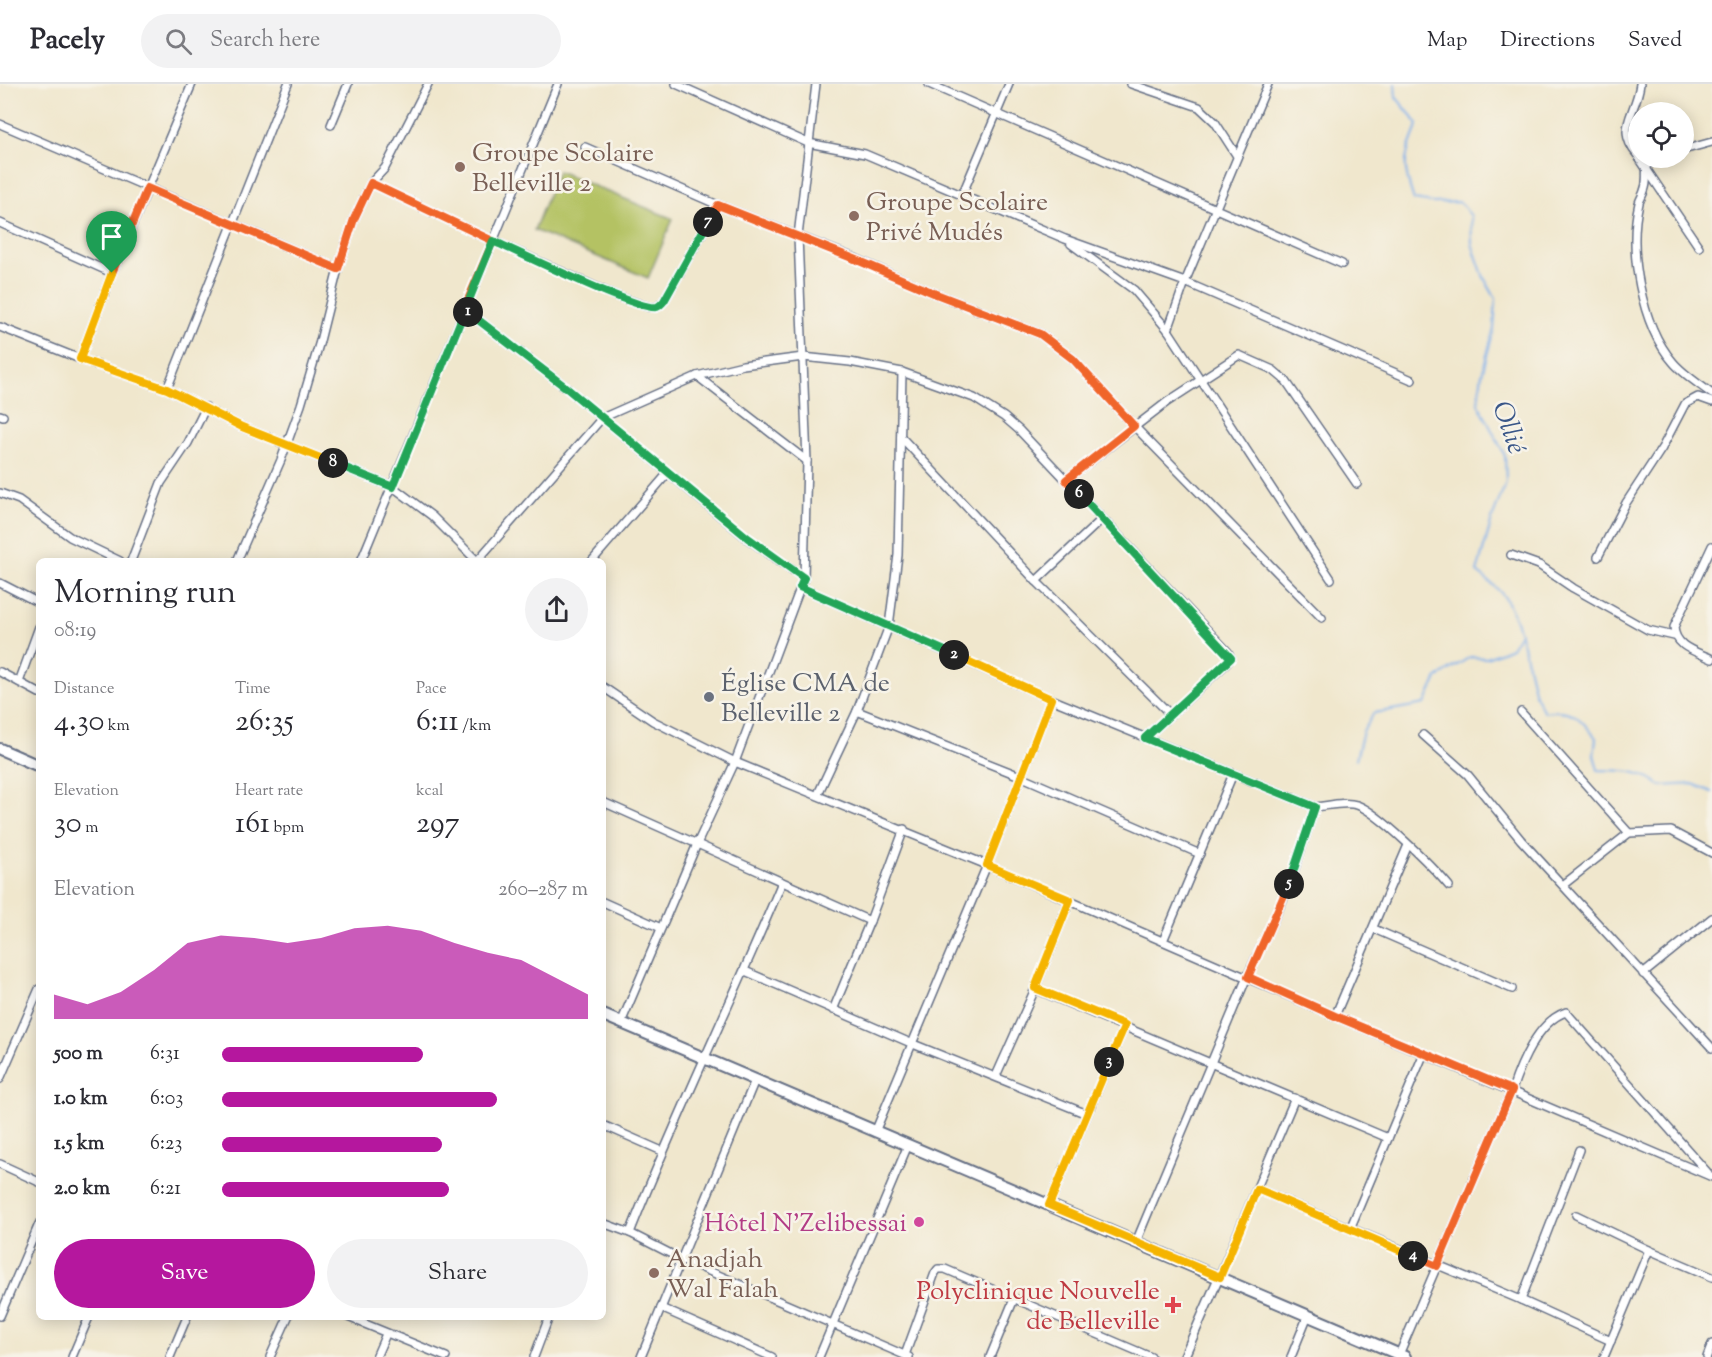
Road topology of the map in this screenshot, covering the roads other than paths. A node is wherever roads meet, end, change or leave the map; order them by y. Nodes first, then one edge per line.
1 (192, 84) edge
2 (288, 84) edge
3 (348, 84) edge
4 (428, 84) edge
5 (558, 84) edge
6 (676, 84) edge
7 (816, 84) edge
8 (929, 84) edge
9 (1009, 84) edge
10 (1131, 84) edge
11 (1268, 84) edge
12 (1640, 84) edge
13 (1637, 102) edge
14 (997, 113) junction
15 (1628, 122) edge
16 (0, 124) edge
17 (331, 124) dead end
18 (1628, 141) edge
19 (1712, 142) edge
20 (808, 143) junction
21 (585, 147) dead end
22 (1694, 147) edge
23 (1237, 156) junction
24 (1647, 168) edge
25 (1648, 168) edge
26 (371, 183) junction
27 (147, 188) junction
28 (962, 195) junction
29 (718, 205) junction
30 (1216, 210) junction
31 (0, 223) edge
32 (233, 225) junction
33 (798, 236) junction
34 (1065, 239) junction
35 (493, 241) junction
36 (1699, 248) dead end
37 (1342, 264) dead end
38 (338, 269) junction
39 (112, 273) junction
40 (1185, 282) junction
41 (464, 309) junction
42 (0, 327) edge
43 (1168, 330) junction
44 (803, 357) junction
45 (80, 359) junction
46 (902, 372) junction
47 (697, 376) junction
48 (1199, 379) junction
49 (1412, 380) dead end
50 (167, 389) junction
51 (1712, 394) edge
52 (1712, 402) edge
53 (206, 407) junction
54 (602, 418) junction
55 (1134, 426) junction
56 (901, 437) junction
57 (286, 445) junction
58 (807, 461) junction
59 (668, 473) junction
60 (1066, 480) junction
61 (1356, 484) dead end
62 (393, 487) junction
63 (0, 493) edge
64 (1102, 519) junction
65 (1712, 546) edge
66 (1511, 555) dead end
67 (1598, 557) dead end
68 (106, 558) edge
69 (132, 558) edge
70 (238, 558) edge
71 (362, 558) edge
72 (474, 558) edge
73 (480, 558) edge
74 (595, 558) edge
75 (804, 578) junction
76 (1331, 579) dead end
77 (1036, 581) junction
78 (0, 583) edge
79 (800, 587) junction
80 (36, 601) edge
81 (1322, 618) dead end
82 (889, 626) junction
83 (36, 635) edge
84 (1674, 636) junction
85 (1712, 659) edge
86 (0, 672) edge
87 (19, 682) junction
88 (606, 689) edge
89 (36, 691) edge
90 (1051, 699) junction
91 (857, 711) junction
92 (1521, 712) dead end
93 (1171, 715) junction
94 (1424, 735) dead end
95 (1145, 738) junction
96 (0, 749) edge
97 (735, 762) junction
98 (36, 765) edge
99 (1233, 774) junction
100 (1020, 776) junction
101 (818, 794) junction
102 (606, 803) edge
103 (1315, 807) junction
104 (904, 830) junction
105 (1629, 833) junction
106 (697, 844) junction
107 (1408, 845) junction
108 (1712, 853) edge
109 (1200, 854) junction
110 (987, 865) junction
111 (782, 882) junction
112 (1563, 885) junction
113 (1449, 886) dead end
114 (1070, 900) junction
115 (606, 903) edge
116 (1712, 918) edge
117 (870, 921) junction
118 (661, 928) junction
119 (1374, 929) junction
120 (1163, 940) junction
121 (745, 971) junction
122 (1643, 974) junction
123 (1248, 977) junction
124 (1035, 988) junction
125 (1512, 989) dead end
126 (36, 996) edge
127 (833, 1010) junction
128 (606, 1016) edge
129 (1335, 1016) junction
130 (621, 1023) junction
131 (1125, 1025) junction
132 (913, 1044) junction
133 (1711, 1046) edge
134 (1424, 1053) junction
135 (706, 1058) junction
136 (1211, 1062) junction
137 (996, 1076) junction
138 (0, 1079) edge
139 (755, 1080) junction
140 (1512, 1090) junction
141 (1295, 1098) junction
142 (1087, 1113) junction
143 (606, 1126) edge
144 (875, 1132) junction
145 (1388, 1138) junction
146 (908, 1145) junction
147 (1578, 1150) dead end
148 (662, 1151) junction
149 (0, 1164) edge
150 (1711, 1176) edge
151 (36, 1181) edge
152 (1257, 1189) junction
153 (1049, 1205) junction
154 (1576, 1215) dead end
155 (606, 1224) edge
156 (1350, 1229) junction
157 (36, 1231) edge
158 (630, 1233) junction
159 (1136, 1242) junction
160 (1649, 1250) junction
161 (681, 1259) junction
162 (1437, 1266) junction
163 (1220, 1277) junction
164 (1712, 1277) edge
165 (1014, 1299) junction
166 (1521, 1300) junction
167 (662, 1308) junction
168 (1308, 1315) junction
169 (0, 1316) edge
170 (88, 1320) edge
171 (186, 1320) edge
172 (287, 1320) edge
173 (355, 1320) edge
174 (548, 1320) edge
175 (834, 1326) junction
176 (386, 1334) junction
177 (1611, 1341) junction
178 (1712, 1344) edge
179 (907, 1356) edge
180 (1401, 1356) edge
181 (72, 1357) edge
182 (170, 1357) edge
183 (270, 1357) edge
184 (376, 1357) edge
185 (446, 1357) edge
186 (534, 1357) edge
187 (641, 1357) edge
188 (772, 1357) edge
189 (819, 1357) edge
190 (990, 1357) edge
191 (1151, 1357) edge
192 (1184, 1357) edge
193 (1291, 1357) edge
194 (1604, 1357) edge
195 (1707, 1357) edge

1 - 27 street
2 - 32 street
3 - 17 street
4 - 26 street
5 - 35 street
6 - 20 street
7 - 20 street
8 - 14 street
9 - 14 street
10 - 23 street
11 - 23 street
12 - 13 street
14 - 28 street
14 - 30 street
15 - 18 street
16 - 27 street
19 - 22 street
20 - 28 street
20 - 33 street
21 - 29 street
23 - 30 street
24 - 51 street
25 - 36 street
26 - 35 street
26 - 38 street
27 - 32 street
27 - 39 street
28 - 34 street
29 - 33 street
29 - 35 street
30 - 37 street
30 - 40 street
31 - 39 street
32 - 38 street
32 - 50 street
33 - 44 street
33 - 55 street
34 - 40 street
34 - 43 street
35 - 41 street
38 - 57 street
39 - 45 street
40 - 43 street
40 - 49 street
41 - 54 street
41 - 62 street
42 - 45 street
43 - 48 street
44 - 46 street
44 - 47 street
44 - 58 street
45 - 50 street
46 - 56 street
46 - 60 street
47 - 54 street
47 - 58 street
48 - 55 street
48 - 61 street
48 - 76 street
50 - 53 street
52 - 67 street
53 - 57 street
53 - 69 street
54 - 59 street
54 - 73 street
55 - 60 street
55 - 81 street
56 - 77 street
56 - 82 street
57 - 62 street
57 - 70 street
58 - 75 street
59 - 74 street
59 - 75 street
60 - 64 street
62 - 71 street
62 - 72 street
63 - 68 street
64 - 77 street
64 - 93 street
65 - 84 street
66 - 84 street
75 - 79 street
77 - 93 street
78 - 80 street
79 - 82 street
79 - 97 street
82 - 90 street
82 - 91 street
83 - 87 street
84 - 85 street
86 - 87 street
87 - 89 street
88 - 97 street
90 - 95 street
90 - 100 street
91 - 100 street
91 - 101 street
92 - 105 street
93 - 95 street
94 - 112 street
95 - 99 street
96 - 98 main road
97 - 101 street
97 - 106 street
99 - 103 street
99 - 109 street
100 - 109 street
100 - 110 street
101 - 104 street
102 - 106 street
103 - 107 street
103 - 123 street
104 - 110 street
104 - 117 street
105 - 108 street
105 - 112 street
106 - 111 street
106 - 118 street
107 - 113 street
107 - 119 street
109 - 120 street
110 - 114 street
110 - 132 street
111 - 117 street
111 - 121 street
112 - 122 street
114 - 120 street
114 - 124 street
115 - 118 street
116 - 122 street
117 - 127 street
118 - 130 street
119 - 125 street
119 - 129 street
120 - 123 street
121 - 127 street
121 - 135 street
122 - 133 street
123 - 129 street
123 - 136 street
124 - 131 street
124 - 137 street
126 - 138 street
127 - 132 street
128 - 130 main road
129 - 134 street
130 - 135 main road
131 - 136 street
131 - 142 street
132 - 137 street
132 - 144 street
134 - 140 street
134 - 145 street
135 - 139 main road
135 - 148 street
136 - 141 street
136 - 159 street
137 - 142 street
139 - 144 main road
139 - 161 street
140 - 150 street
140 - 150 street
140 - 162 street
141 - 145 street
141 - 152 street
142 - 153 street
143 - 148 street
144 - 146 main road
145 - 156 street
146 - 153 main road
146 - 175 street
147 - 166 street
148 - 158 street
149 - 151 street
152 - 156 street
152 - 163 street
153 - 159 main road
154 - 160 street
155 - 158 street
156 - 162 street
157 - 169 street
158 - 161 street
159 - 163 main road
160 - 164 street
160 - 177 street
161 - 167 street
161 - 175 street
162 - 166 street
162 - 180 street
163 - 168 main road
163 - 192 street
165 - 179 street
165 - 190 street
165 - 191 street
166 - 177 street
167 - 187 street
167 - 188 street
168 - 180 main road
168 - 193 street
170 - 181 street
171 - 182 street
172 - 183 street
173 - 176 street
174 - 186 street
175 - 179 street
175 - 189 street
176 - 184 street
176 - 185 street
177 - 194 street
178 - 195 street

